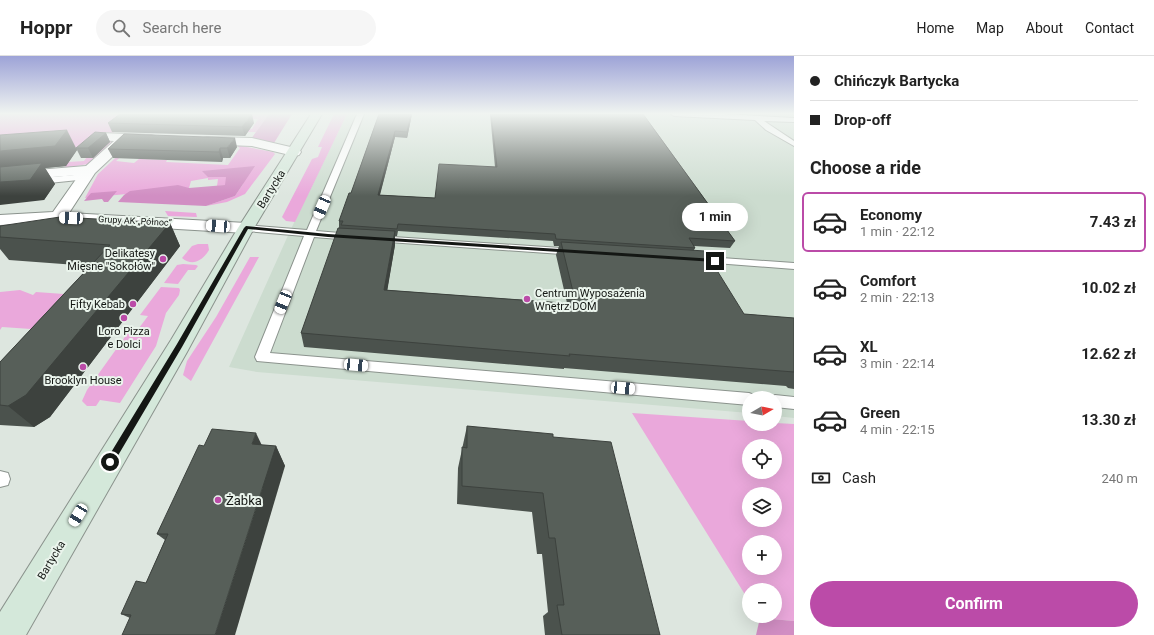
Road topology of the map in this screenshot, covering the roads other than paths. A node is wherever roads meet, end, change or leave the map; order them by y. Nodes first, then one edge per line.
1 (122, 141) edge
2 (224, 141) edge
3 (300, 141) edge
4 (350, 141) edge
5 (294, 152) junction
6 (87, 174) junction
7 (0, 177) edge
8 (0, 185) edge
9 (58, 217) junction
10 (0, 220) edge
11 (246, 228) junction
12 (310, 234) junction
13 (584, 252) edge
14 (685, 259) edge
15 (794, 266) edge
16 (742, 398) edge
17 (782, 402) edge
18 (794, 403) edge
19 (6, 635) edge

1 - 6 street
2 - 5 street
3 - 5 street, Bartycka
4 - 12 lane
5 - 11 street, Bartycka
6 - 7 street
6 - 8 lane
6 - 9 street
9 - 10 street, Grupy AK „Północ”
9 - 11 street, Grupy AK „Północ”
11 - 12 lane
11 - 19 street, Bartycka
12 - 13 lane
12 - 16 lane
14 - 15 lane
17 - 18 lane

